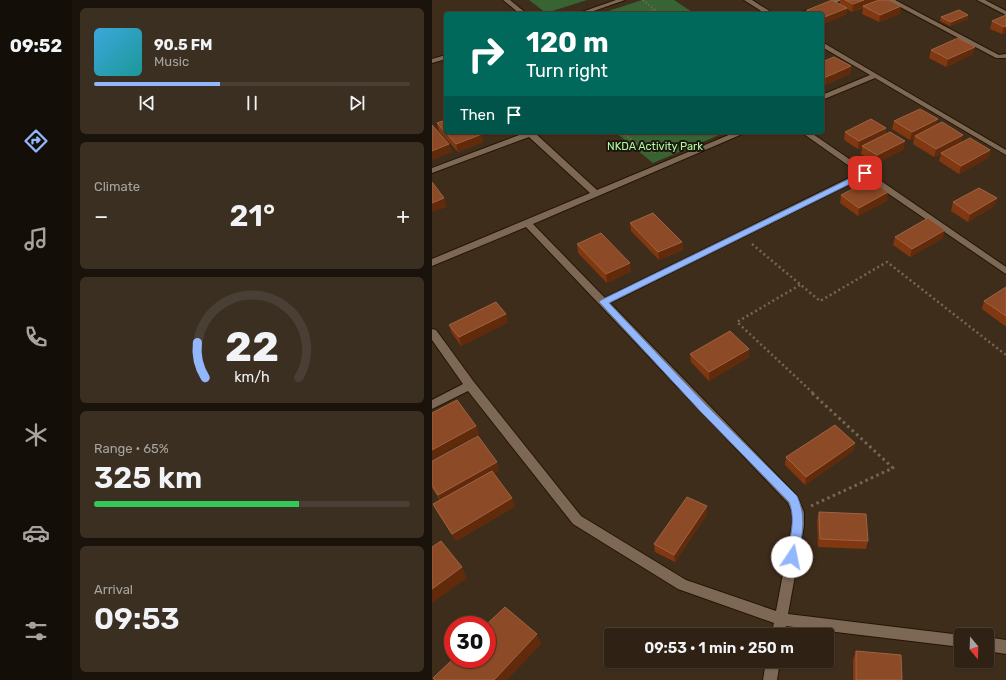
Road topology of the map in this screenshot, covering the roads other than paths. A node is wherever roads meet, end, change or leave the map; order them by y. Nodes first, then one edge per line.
1 (506, 0) edge
2 (622, 0) edge
3 (748, 0) edge
4 (840, 0) edge
5 (890, 0) edge
6 (980, 0) edge
7 (521, 12) edge
8 (585, 12) edge
9 (768, 12) edge
10 (806, 12) edge
11 (1006, 13) edge
12 (824, 45) edge
13 (1006, 56) edge
14 (444, 58) edge
15 (432, 61) edge
16 (875, 76) junction
17 (824, 97) edge
18 (529, 134) edge
19 (533, 134) edge
20 (738, 134) edge
21 (808, 134) edge
22 (1006, 153) edge
23 (432, 171) edge
24 (865, 173) junction
25 (596, 194) junction
26 (528, 223) junction
27 (432, 264) edge
28 (1006, 271) edge
29 (604, 302) junction
30 (432, 333) edge
31 (470, 385) junction
32 (432, 405) edge
33 (780, 619) junction
34 (779, 628) edge
35 (954, 640) edge
36 (994, 645) edge
37 (1006, 647) edge
38 (772, 668) edge
39 (770, 680) edge

1 - 7 street
2 - 8 street
3 - 9 street
4 - 10 street
5 - 13 street
6 - 11 street
12 - 16 street
14 - 15 street
16 - 17 street
16 - 22 street
18 - 23 street
19 - 25 street
20 - 25 street
21 - 24 street
24 - 28 street
24 - 29 street
25 - 26 street
26 - 27 street
26 - 29 street
29 - 33 street
30 - 31 street
31 - 32 street
31 - 33 street
33 - 34 street
33 - 35 street
36 - 37 street
38 - 39 street

